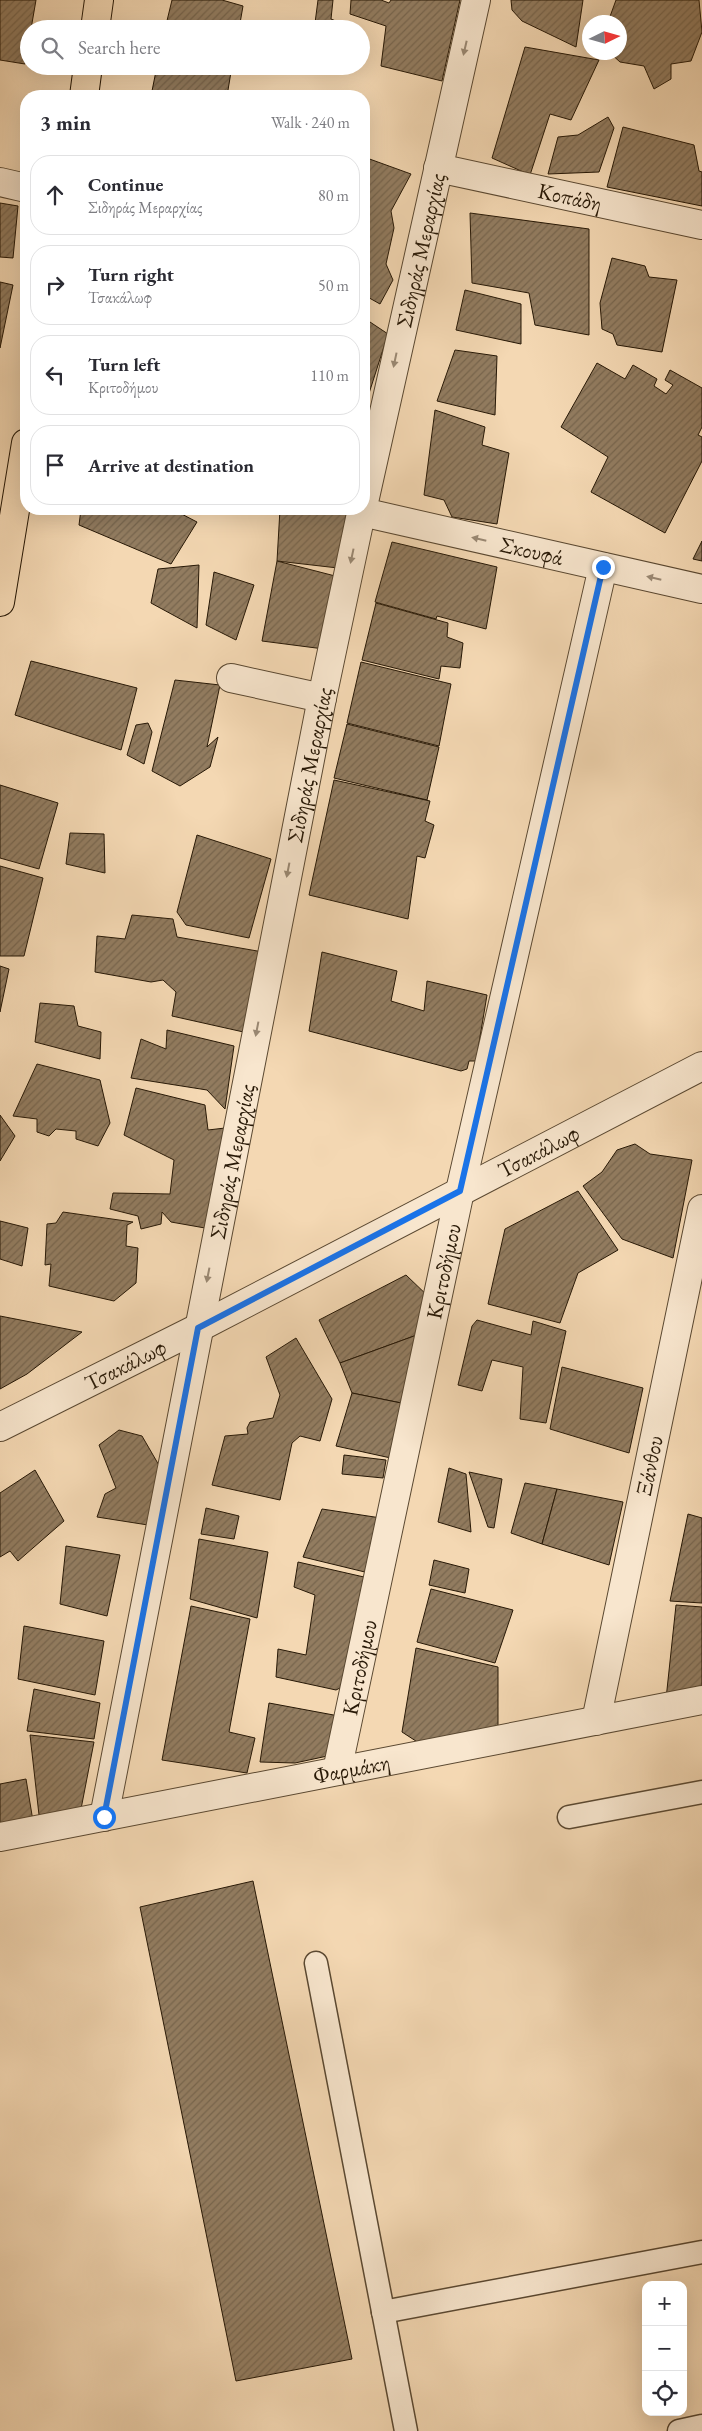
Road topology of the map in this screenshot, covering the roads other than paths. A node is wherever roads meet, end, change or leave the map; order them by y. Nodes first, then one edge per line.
1 (99, 0) edge
2 (476, 0) edge
3 (96, 20) edge
4 (87, 75) edge
5 (85, 90) edge
6 (438, 168) junction
7 (0, 182) edge
8 (20, 187) edge
9 (702, 225) edge
10 (370, 476) edge
11 (20, 480) edge
12 (370, 510) edge
13 (361, 515) edge
14 (603, 567) junction
15 (702, 589) edge
16 (0, 602) edge
17 (232, 678) dead end
18 (322, 698) junction
19 (702, 1066) edge
20 (460, 1191) junction
21 (702, 1209) edge
22 (198, 1328) junction
23 (0, 1427) edge
24 (702, 1700) edge
25 (596, 1721) junction
26 (337, 1771) junction
27 (702, 1792) edge
28 (104, 1817) junction
29 (569, 1817) dead end
30 (0, 1837) edge
31 (316, 1963) dead end
32 (702, 2252) edge
33 (383, 2312) junction
34 (702, 2426) edge
35 (406, 2431) edge
36 (679, 2431) edge

1 - 3 main road
2 -> 6 street, Σιδηράς Μεραρχίας
4 - 5 main road
6 - 9 street, Κοπάδη
6 -> 10 street, Σιδηράς Μεραρχίας
7 - 8 street
11 - 16 main road
14 -> 12 street, Σκουφά
13 -> 18 street, Σιδηράς Μεραρχίας
15 -> 14 street, Σκουφά
14 - 20 street, Κριτοδήμου
17 - 18 street
18 -> 22 street, Σιδηράς Μεραρχίας
19 - 20 street, Τσακάλωφ
20 - 22 street, Τσακάλωφ
20 - 26 street, Κριτοδήμου
21 - 25 street, Ξάνθου
22 - 23 street, Τσακάλωφ
22 - 28 street, Σιδηράς Μεραρχίας
24 - 25 street, Φαρμάκη
25 - 26 street, Φαρμάκη
26 - 28 street, Φαρμάκη
27 - 29 lane
28 - 30 street, Φαρμάκη
31 - 33 lane
32 - 33 lane
33 - 35 lane
34 - 36 lane

